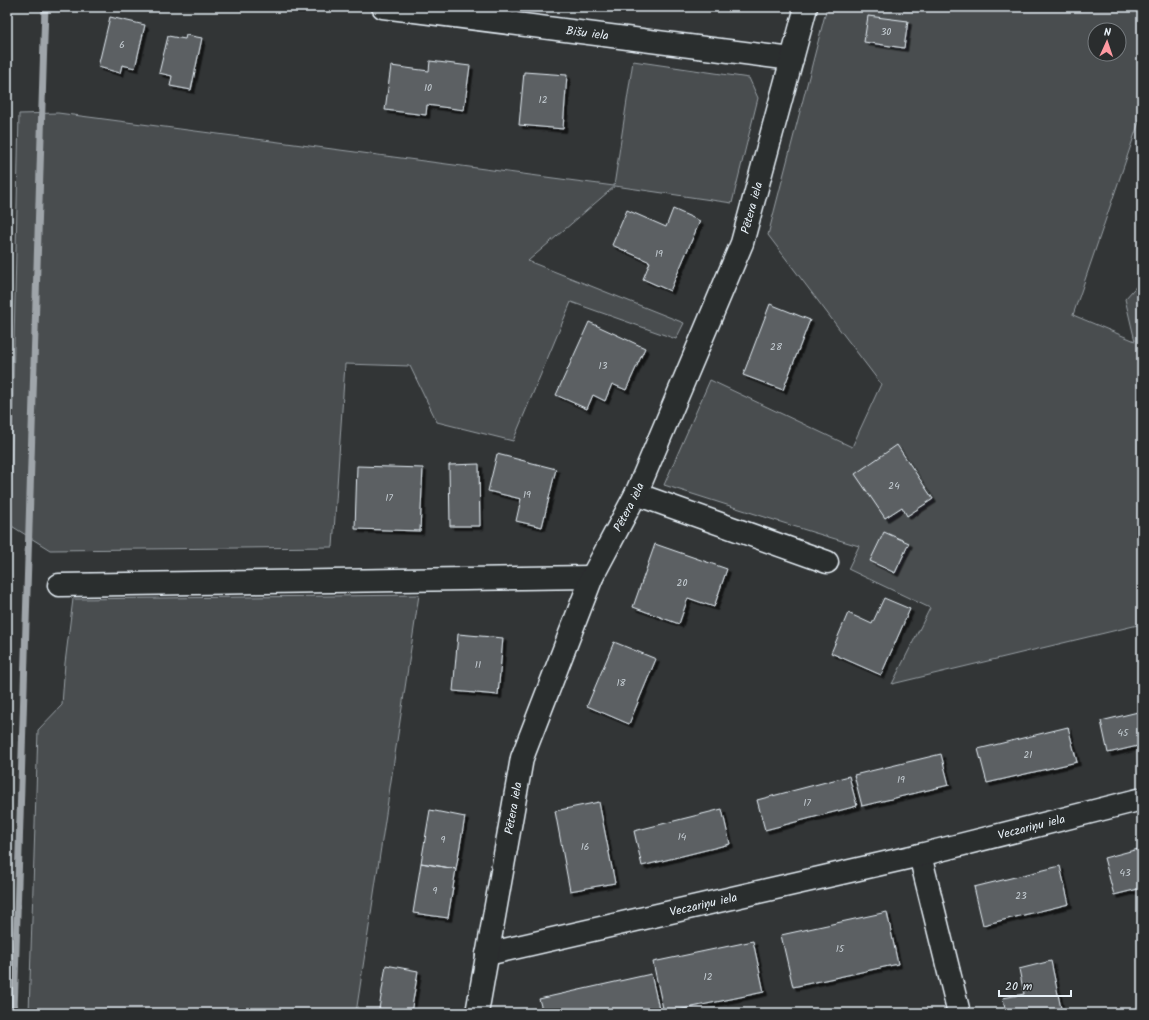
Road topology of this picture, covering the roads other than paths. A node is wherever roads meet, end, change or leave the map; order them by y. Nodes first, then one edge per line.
1 (383, 7) edge
2 (806, 7) edge
3 (792, 59) junction
4 (636, 494) junction
5 (827, 562) dead end
6 (592, 577) junction
7 (59, 585) dead end
8 (1142, 799) edge
9 (920, 855) junction
10 (486, 954) junction
11 (477, 1013) edge
12 (958, 1013) edge

1 - 3 street, Bišu iela
2 - 3 street, Pētera iela
3 - 4 street, Pētera iela
4 - 5 street
4 - 6 street, Pētera iela
6 - 7 street
6 - 10 street, Pētera iela
8 - 9 street, Veczariņu iela
9 - 10 street, Veczariņu iela
9 - 12 street
10 - 11 street, Pētera iela

